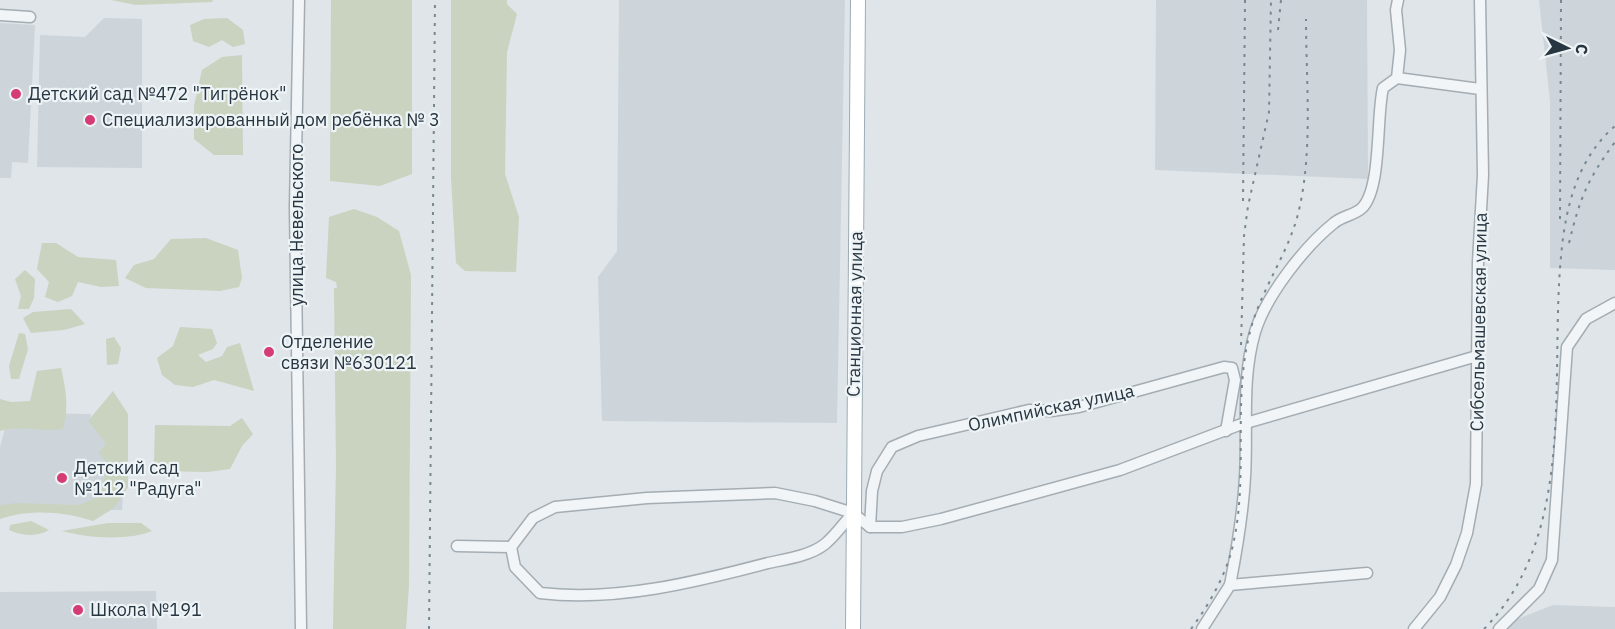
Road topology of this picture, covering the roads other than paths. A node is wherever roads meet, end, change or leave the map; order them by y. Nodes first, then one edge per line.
1 (299, 0) edge
2 (858, 0) edge
3 (1398, 0) edge
4 (1480, 0) edge
5 (0, 15) edge
6 (30, 17) dead end
7 (1397, 78) junction
8 (1480, 89) junction
9 (1615, 303) edge
10 (1477, 356) junction
11 (1245, 423) junction
12 (1226, 431) junction
13 (853, 513) junction
14 (870, 527) junction
15 (457, 546) dead end
16 (511, 548) junction
17 (1367, 573) dead end
18 (1230, 585) junction
19 (301, 629) edge
20 (852, 629) edge
21 (1203, 629) edge
22 (1414, 629) edge
23 (1499, 629) edge

1 - 19 street, улица Невельского
2 - 13 main road, Станционная улица
3 - 7 street
4 - 8 street, Сибсельмашевская улица
5 - 6 street
7 - 8 street
7 - 11 street
8 - 10 street, Сибсельмашевская улица
9 - 23 street
10 - 11 street
10 - 22 street, Сибсельмашевская улица
11 - 12 street
11 - 18 street
12 - 14 street
12 - 14 street, Олимпийская улица
13 - 14 street
13 - 16 street
13 - 16 street
13 - 20 main road, Станционная улица
15 - 16 street
17 - 18 street
18 - 21 street

